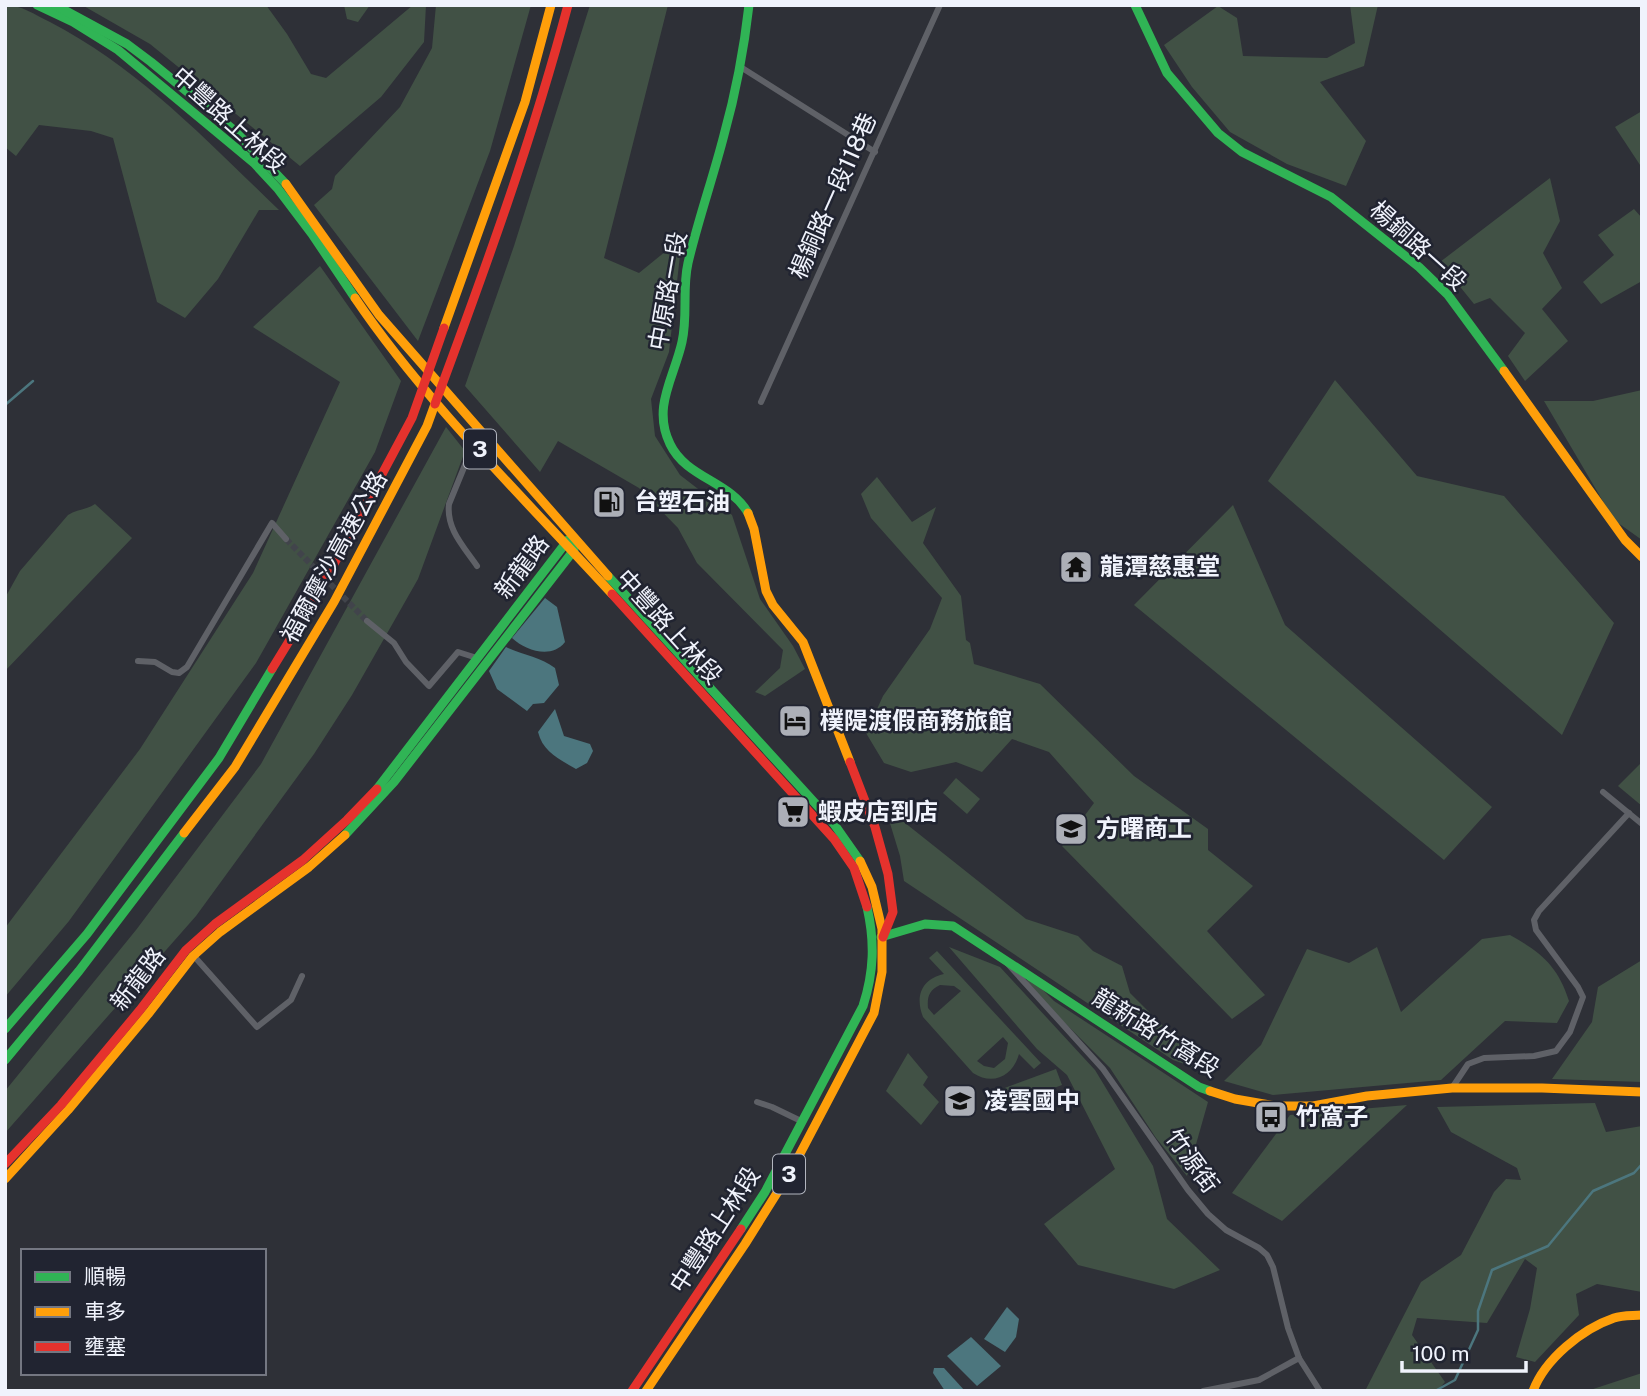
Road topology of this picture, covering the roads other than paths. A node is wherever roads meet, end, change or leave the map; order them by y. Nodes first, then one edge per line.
1 (37, 5) edge
2 (55, 5) edge
3 (551, 5) edge
4 (568, 5) edge
5 (749, 5) edge
6 (1135, 5) edge
7 (936, 7) edge
8 (739, 66) junction
9 (875, 152) junction
10 (761, 402) dead end
11 (474, 443) junction
12 (286, 539) tunnel mouth
13 (569, 539) junction
14 (574, 550) junction
15 (1642, 557) edge
16 (477, 566) dead end
17 (367, 621) tunnel mouth
18 (477, 658) junction
19 (138, 662) dead end
20 (1603, 792) dead end
21 (1629, 813) junction
22 (1642, 824) edge
23 (883, 937) junction
24 (873, 939) junction
25 (189, 953) junction
26 (1006, 962) junction
27 (302, 976) dead end
28 (5, 1029) edge
29 (5, 1060) edge
30 (1452, 1088) junction
31 (1642, 1093) edge
32 (757, 1102) dead end
33 (801, 1121) junction
34 (5, 1164) edge
35 (5, 1178) edge
36 (1642, 1315) edge
37 (1299, 1358) junction
38 (632, 1391) edge
39 (646, 1391) edge
40 (1203, 1391) edge
41 (1320, 1391) edge
42 (1533, 1391) edge

1 - 11 main road, 中豐路上林段 / 3
2 - 13 main road, 中豐路上林段 / 3
3 - 28 main road, 福爾摩沙高速公路
4 - 29 main road, 福爾摩沙高速公路 / 3
5 - 8 main road, 中原路一段
6 - 15 main road, 楊銅路一段
7 - 9 street, 楊銅路一段118巷
8 - 9 street
8 - 23 main road, 中原路一段
9 - 10 street, 楊銅路一段118巷
11 - 13 main road, 中豐路上林段 / 3
11 - 16 street
12 - 19 street
13 - 14 main road, 中豐路上林段 / 3
13 - 18 main road, 新龍路
13 - 23 main road, 中豐路上林段 / 3
14 - 24 main road, 中豐路上林段 / 3
14 - 25 main road, 新龍路
17 - 18 street
18 - 25 main road, 新龍路
20 - 21 street
21 - 22 street
21 - 30 street
23 - 24 main road, 龍新路竹窩段
23 - 26 main road, 龍新路竹窩段
23 - 39 main road, 中豐路上林段 / 3
24 - 33 main road, 中豐路上林段 / 3
25 - 27 street
25 - 34 main road, 新龍路
25 - 35 main road, 新龍路
26 - 30 main road, 龍新路竹窩段
26 - 37 street, 竹源街
30 - 31 main road, 龍新路竹窩段
32 - 33 street
33 - 38 main road, 中豐路上林段 / 3
36 - 42 main road
37 - 40 street
37 - 41 street, 竹源街

